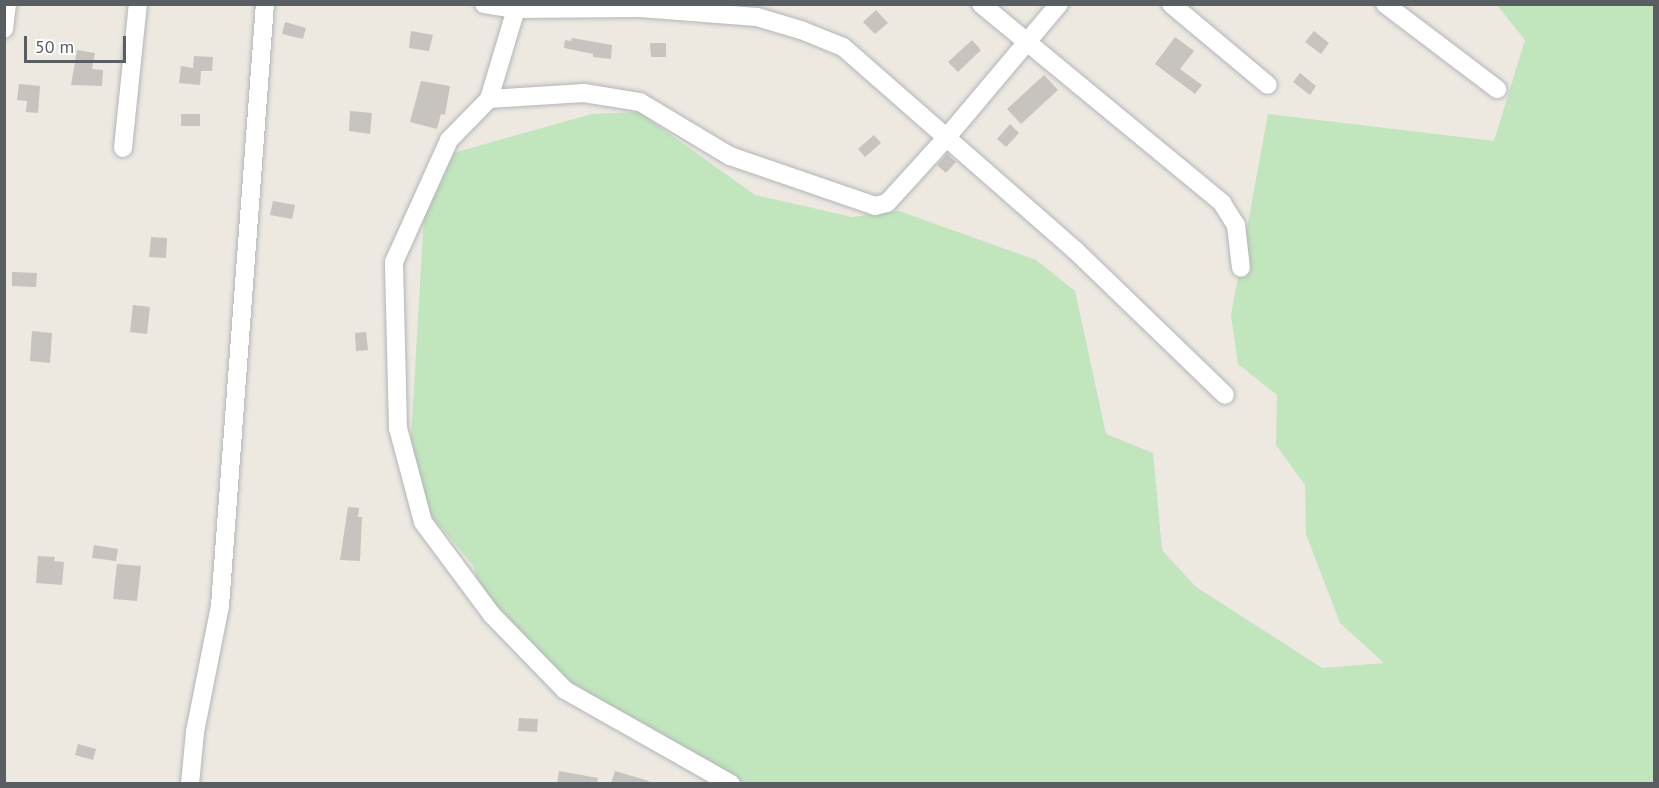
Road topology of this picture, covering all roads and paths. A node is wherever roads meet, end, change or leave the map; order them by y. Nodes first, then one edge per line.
1 (7, 4) edge
2 (138, 4) edge
3 (265, 4) edge
4 (484, 4) edge
5 (981, 4) edge
6 (1059, 4) edge
7 (1172, 4) edge
8 (1385, 4) edge
9 (640, 6) edge
10 (514, 8) edge
11 (758, 11) edge
12 (4, 29) edge
13 (1029, 43) junction
14 (1268, 85) dead end
15 (1497, 89) dead end
16 (489, 99) junction
17 (948, 137) junction
18 (123, 148) dead end
19 (1241, 268) dead end
20 (1225, 395) dead end
21 (189, 783) edge
22 (731, 783) edge

1 - 12 street
2 - 18 street
3 - 21 street
4 - 10 street
5 - 13 street
6 - 13 street
7 - 14 street
8 - 15 street
9 - 10 street
9 - 11 street
10 - 16 street
11 - 17 street
13 - 17 street
13 - 19 street
16 - 17 street
16 - 22 street
17 - 20 street

